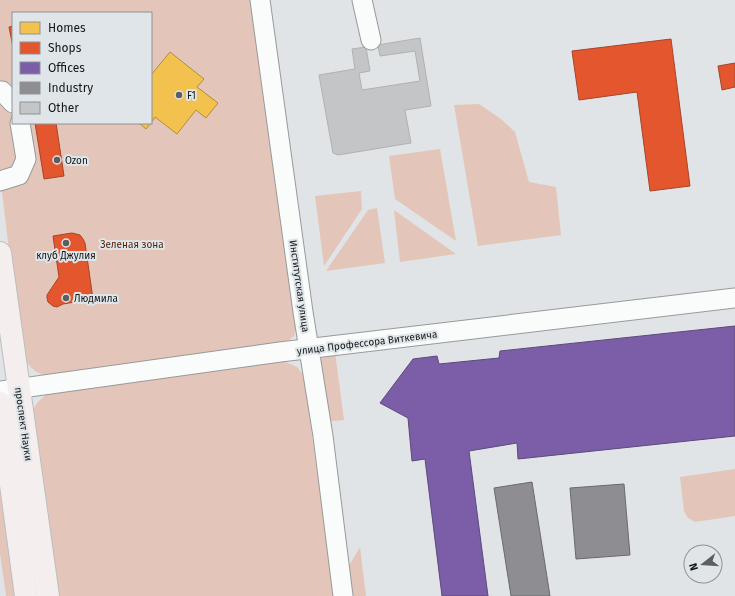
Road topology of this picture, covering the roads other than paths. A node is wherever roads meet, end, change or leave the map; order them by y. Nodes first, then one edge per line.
1 (260, 0) edge
2 (362, 0) edge
3 (371, 40) dead end
4 (0, 91) edge
5 (12, 102) edge
6 (20, 124) edge
7 (0, 181) edge
8 (0, 253) edge
9 (735, 298) edge
10 (308, 349) junction
11 (9, 390) edge
12 (0, 403) edge
13 (26, 596) edge
14 (48, 596) edge
15 (344, 596) edge

1 - 10 street, Институтская улица
2 - 3 street
4 - 5 street
6 - 7 street
8 - 11 main road, проспект Науки
9 - 10 street, улица Профессора Виткевича
10 - 11 street, улица Профессора Виткевича
10 - 15 street, Институтская улица
11 - 14 main road, проспект Науки
12 - 13 main road, проспект Науки

